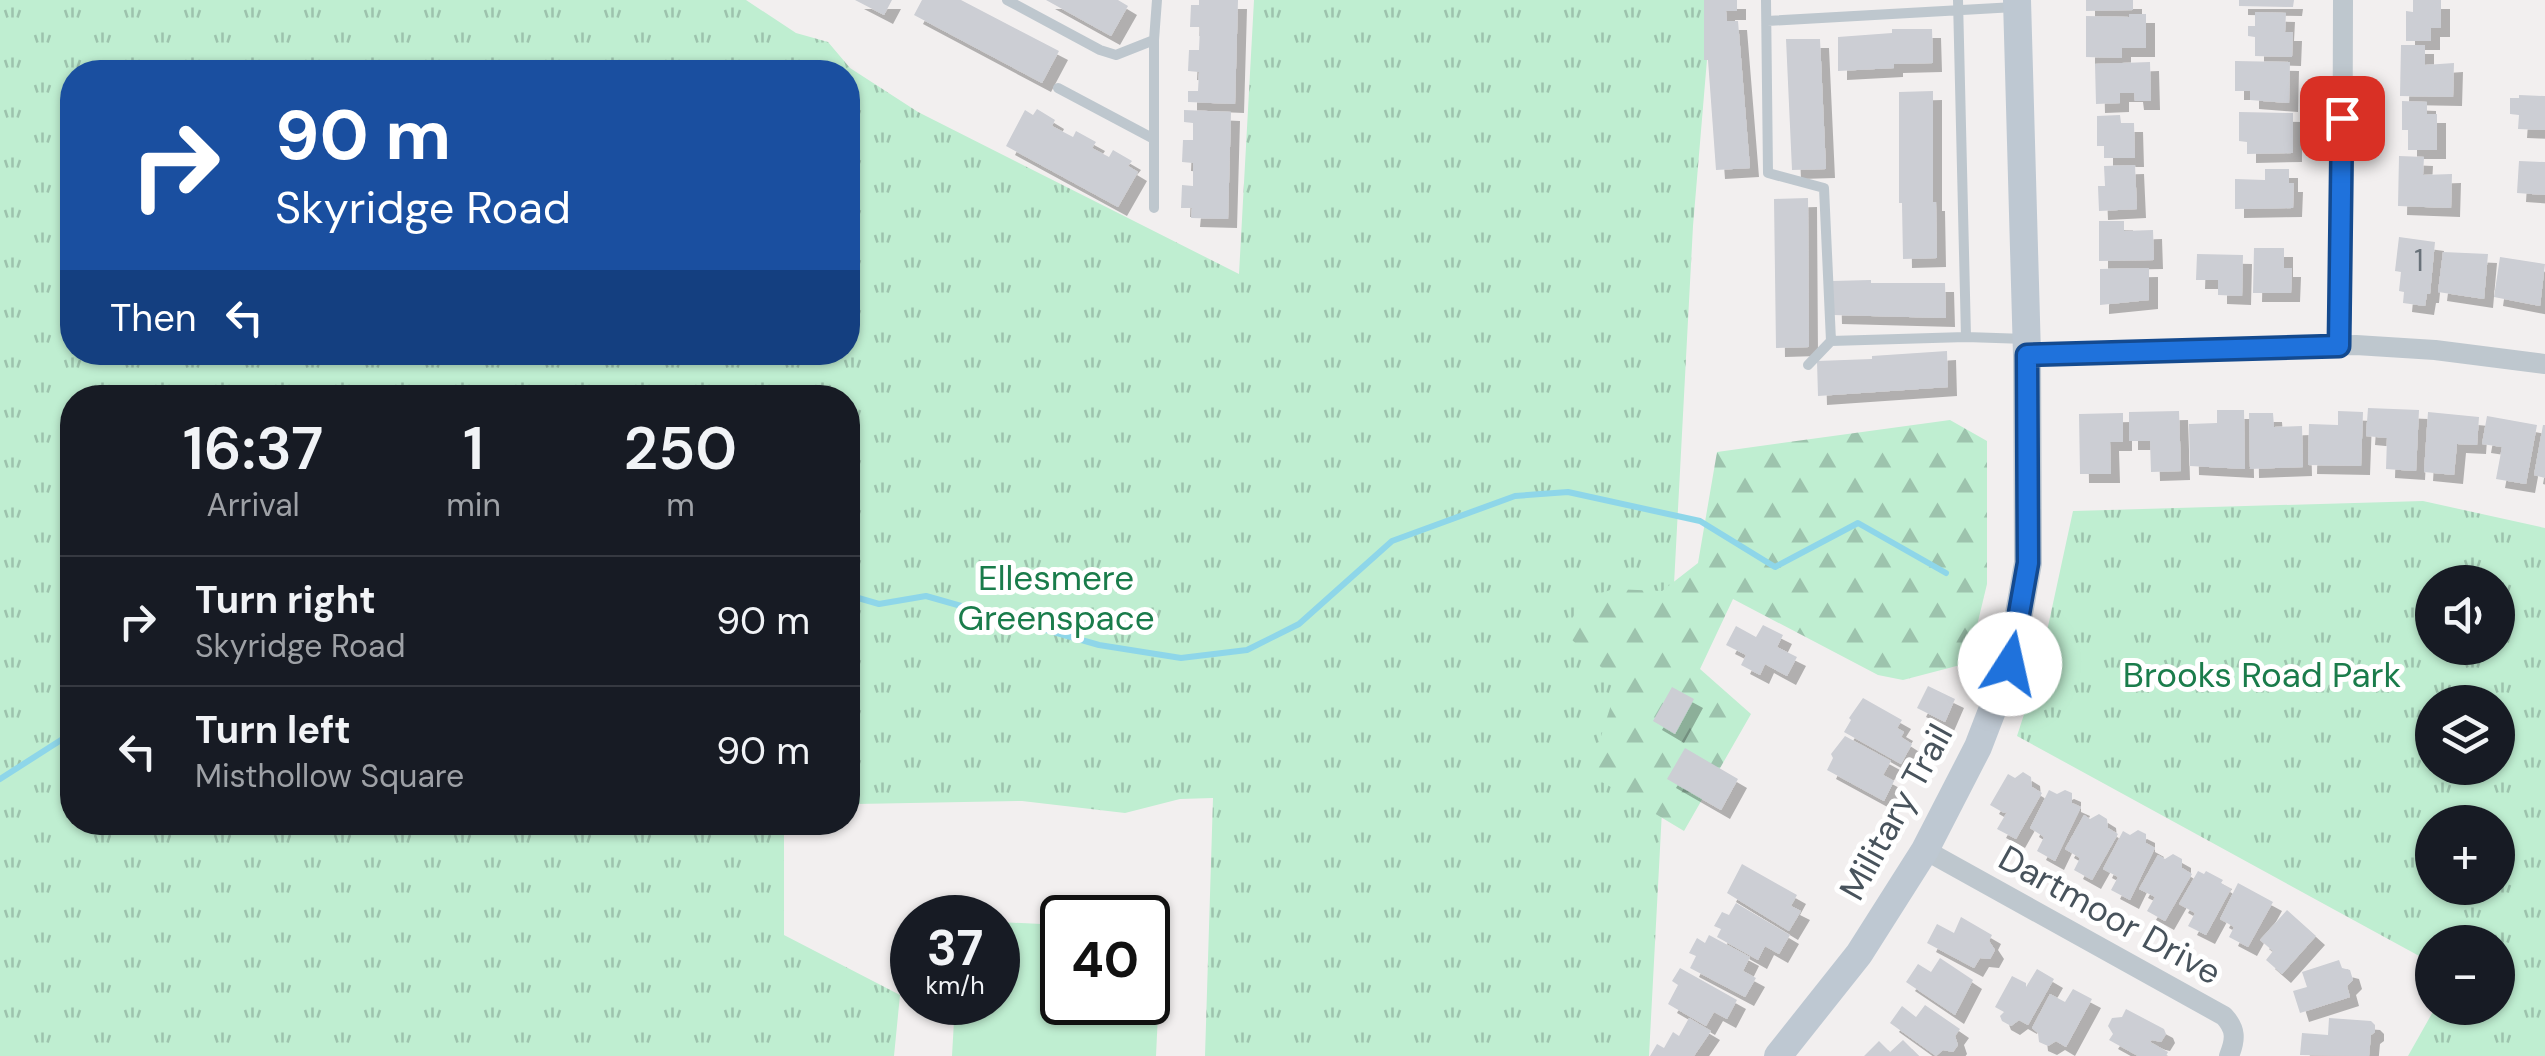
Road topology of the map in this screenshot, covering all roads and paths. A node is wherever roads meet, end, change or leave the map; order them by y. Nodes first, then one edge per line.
1 (1006, 0) edge
2 (1157, 0) edge
3 (1766, 0) edge
4 (2343, 0) edge
5 (2017, 4) edge
6 (1958, 5) edge
7 (1766, 21) junction
8 (1154, 40) junction
9 (1058, 88) dead end
10 (1154, 139) junction
11 (1154, 208) dead end
12 (1966, 336) junction
13 (1831, 340) junction
14 (2339, 346) junction
15 (2027, 347) junction
16 (2545, 364) edge
17 (1808, 365) dead end
18 (1924, 850) junction
19 (1778, 1056) edge
20 (2230, 1056) edge

1 - 8 lane
2 - 8 lane
3 - 7 lane
4 - 14 street
5 - 6 lane
5 - 15 street, Military Trail
6 - 7 lane
6 - 12 lane
7 - 13 lane
8 - 10 lane
9 - 10 lane
10 - 11 lane
12 - 13 lane
12 - 15 lane
13 - 17 lane
14 - 15 street
14 - 16 street
15 - 18 street, Military Trail
18 - 19 street, Military Trail
18 - 20 street, Dartmoor Drive

